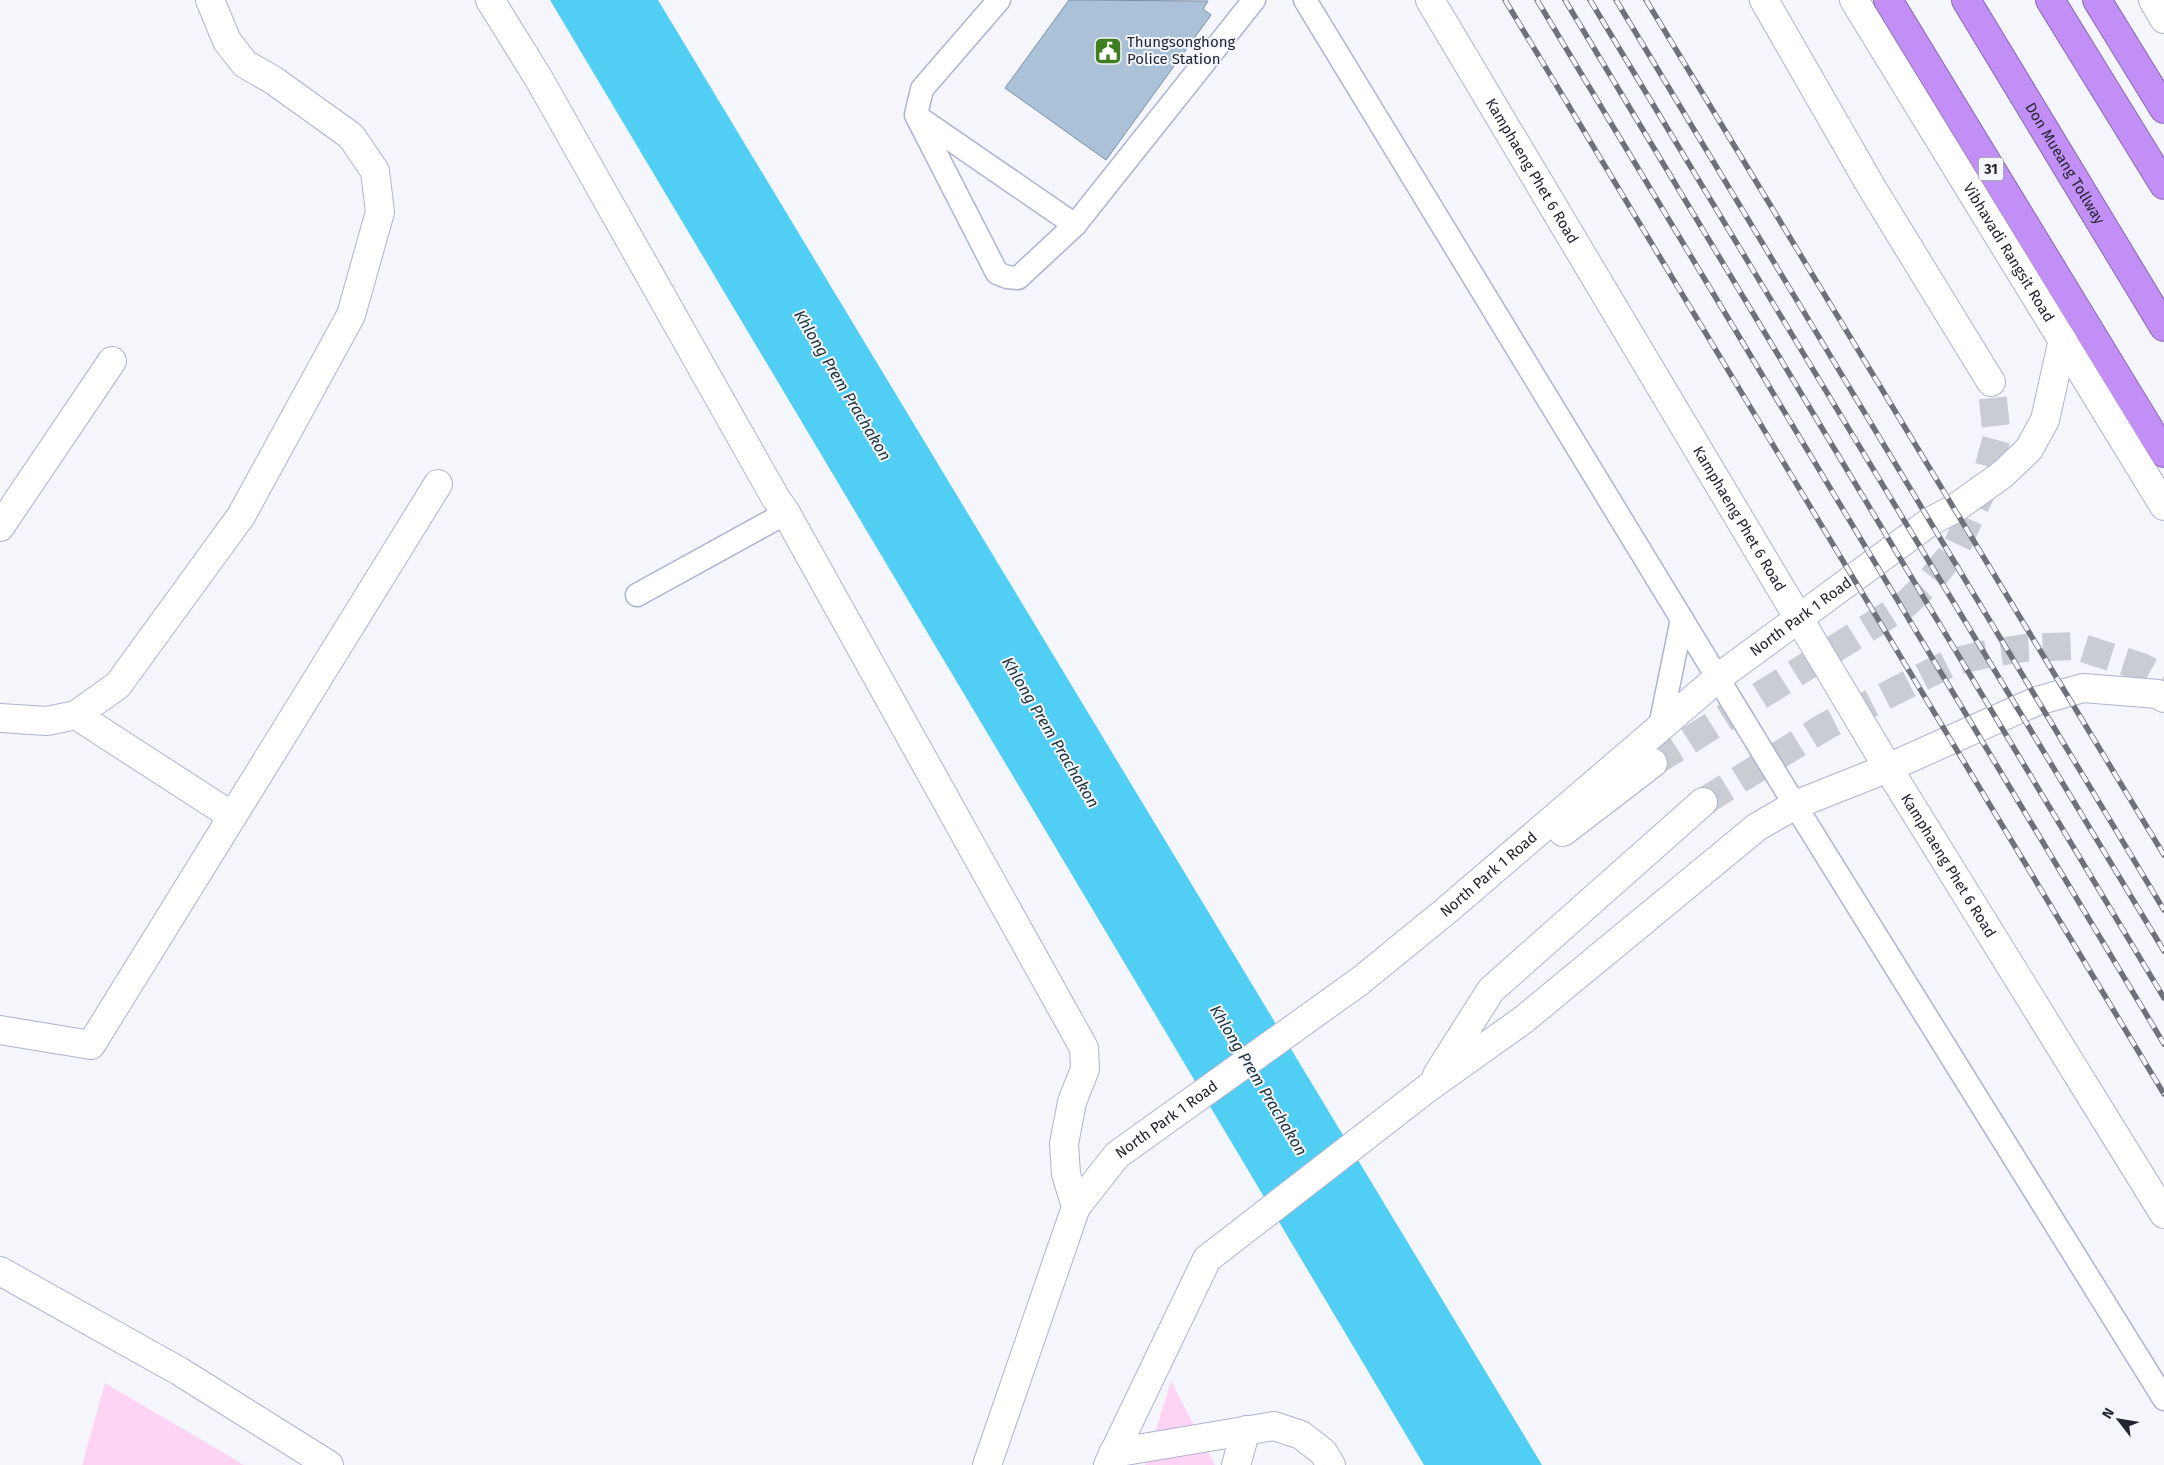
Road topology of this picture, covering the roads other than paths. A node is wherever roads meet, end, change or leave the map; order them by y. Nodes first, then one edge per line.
1 (210, 0) edge
2 (490, 0) edge
3 (999, 0) edge
4 (1254, 0) edge
5 (1305, 0) edge
6 (1430, 0) edge
7 (1764, 0) edge
8 (1854, 0) edge
9 (1888, 0) edge
10 (1966, 0) edge
11 (2050, 0) edge
12 (2097, 0) edge
13 (2164, 109) edge
14 (916, 115) junction
15 (2164, 185) edge
16 (1075, 225) junction
17 (2164, 327) edge
18 (2063, 339) junction
19 (112, 361) dead end
20 (1991, 382) tunnel mouth
21 (2164, 452) edge
22 (438, 484) dead end
23 (2164, 506) edge
24 (786, 513) junction
25 (0, 527) edge
26 (637, 595) dead end
27 (1682, 618) junction
28 (1798, 618) junction
29 (1718, 677) junction
30 (2164, 698) edge
31 (76, 715) junction
32 (0, 718) edge
33 (1660, 726) junction
34 (1653, 763) tunnel mouth
35 (1888, 768) junction
36 (1703, 802) tunnel mouth
37 (1795, 805) junction
38 (232, 816) junction
39 (1360, 981) junction
40 (0, 1030) edge
41 (1429, 1087) junction
42 (1076, 1207) junction
43 (2164, 1214) edge
44 (0, 1271) edge
45 (2164, 1399) edge
46 (1246, 1430) junction
47 (1110, 1459) edge
48 (329, 1465) edge
49 (987, 1465) edge
50 (1236, 1465) edge
51 (1331, 1465) edge

1 - 31 street
2 - 24 street
3 - 14 lane
4 - 16 lane
5 - 27 lane
6 - 28 street, Kamphaeng Phet 6 Road
7 - 20 street
8 - 18 street, Vibhavadi Rangsit Road / 31
9 - 21 highway, Vibhavadi Rangsit Road / 31
10 - 17 highway, Don Mueang Tollway
11 - 15 highway
12 - 13 highway
14 - 16 lane
14 - 16 lane
18 - 23 street, Vibhavadi Rangsit Road / 31
18 - 28 street, North Park 1 Road
19 - 25 street
22 - 38 street
24 - 26 lane
24 - 42 street
27 - 29 lane
27 - 33 lane
28 - 29 street, North Park 1 Road
28 - 35 street, Kamphaeng Phet 6 Road
29 - 33 street, North Park 1 Road
29 - 37 lane
30 - 35 street
31 - 32 street
31 - 38 street
33 - 39 street, North Park 1 Road
34 - 39 street
35 - 37 street
35 - 43 street, Kamphaeng Phet 6 Road
36 - 41 street
37 - 41 street
37 - 45 lane
38 - 40 street
39 - 42 street, North Park 1 Road
41 - 47 street
42 - 49 street, North Park 1 Road
44 - 48 street
46 - 47 street
46 - 50 street
46 - 51 street

